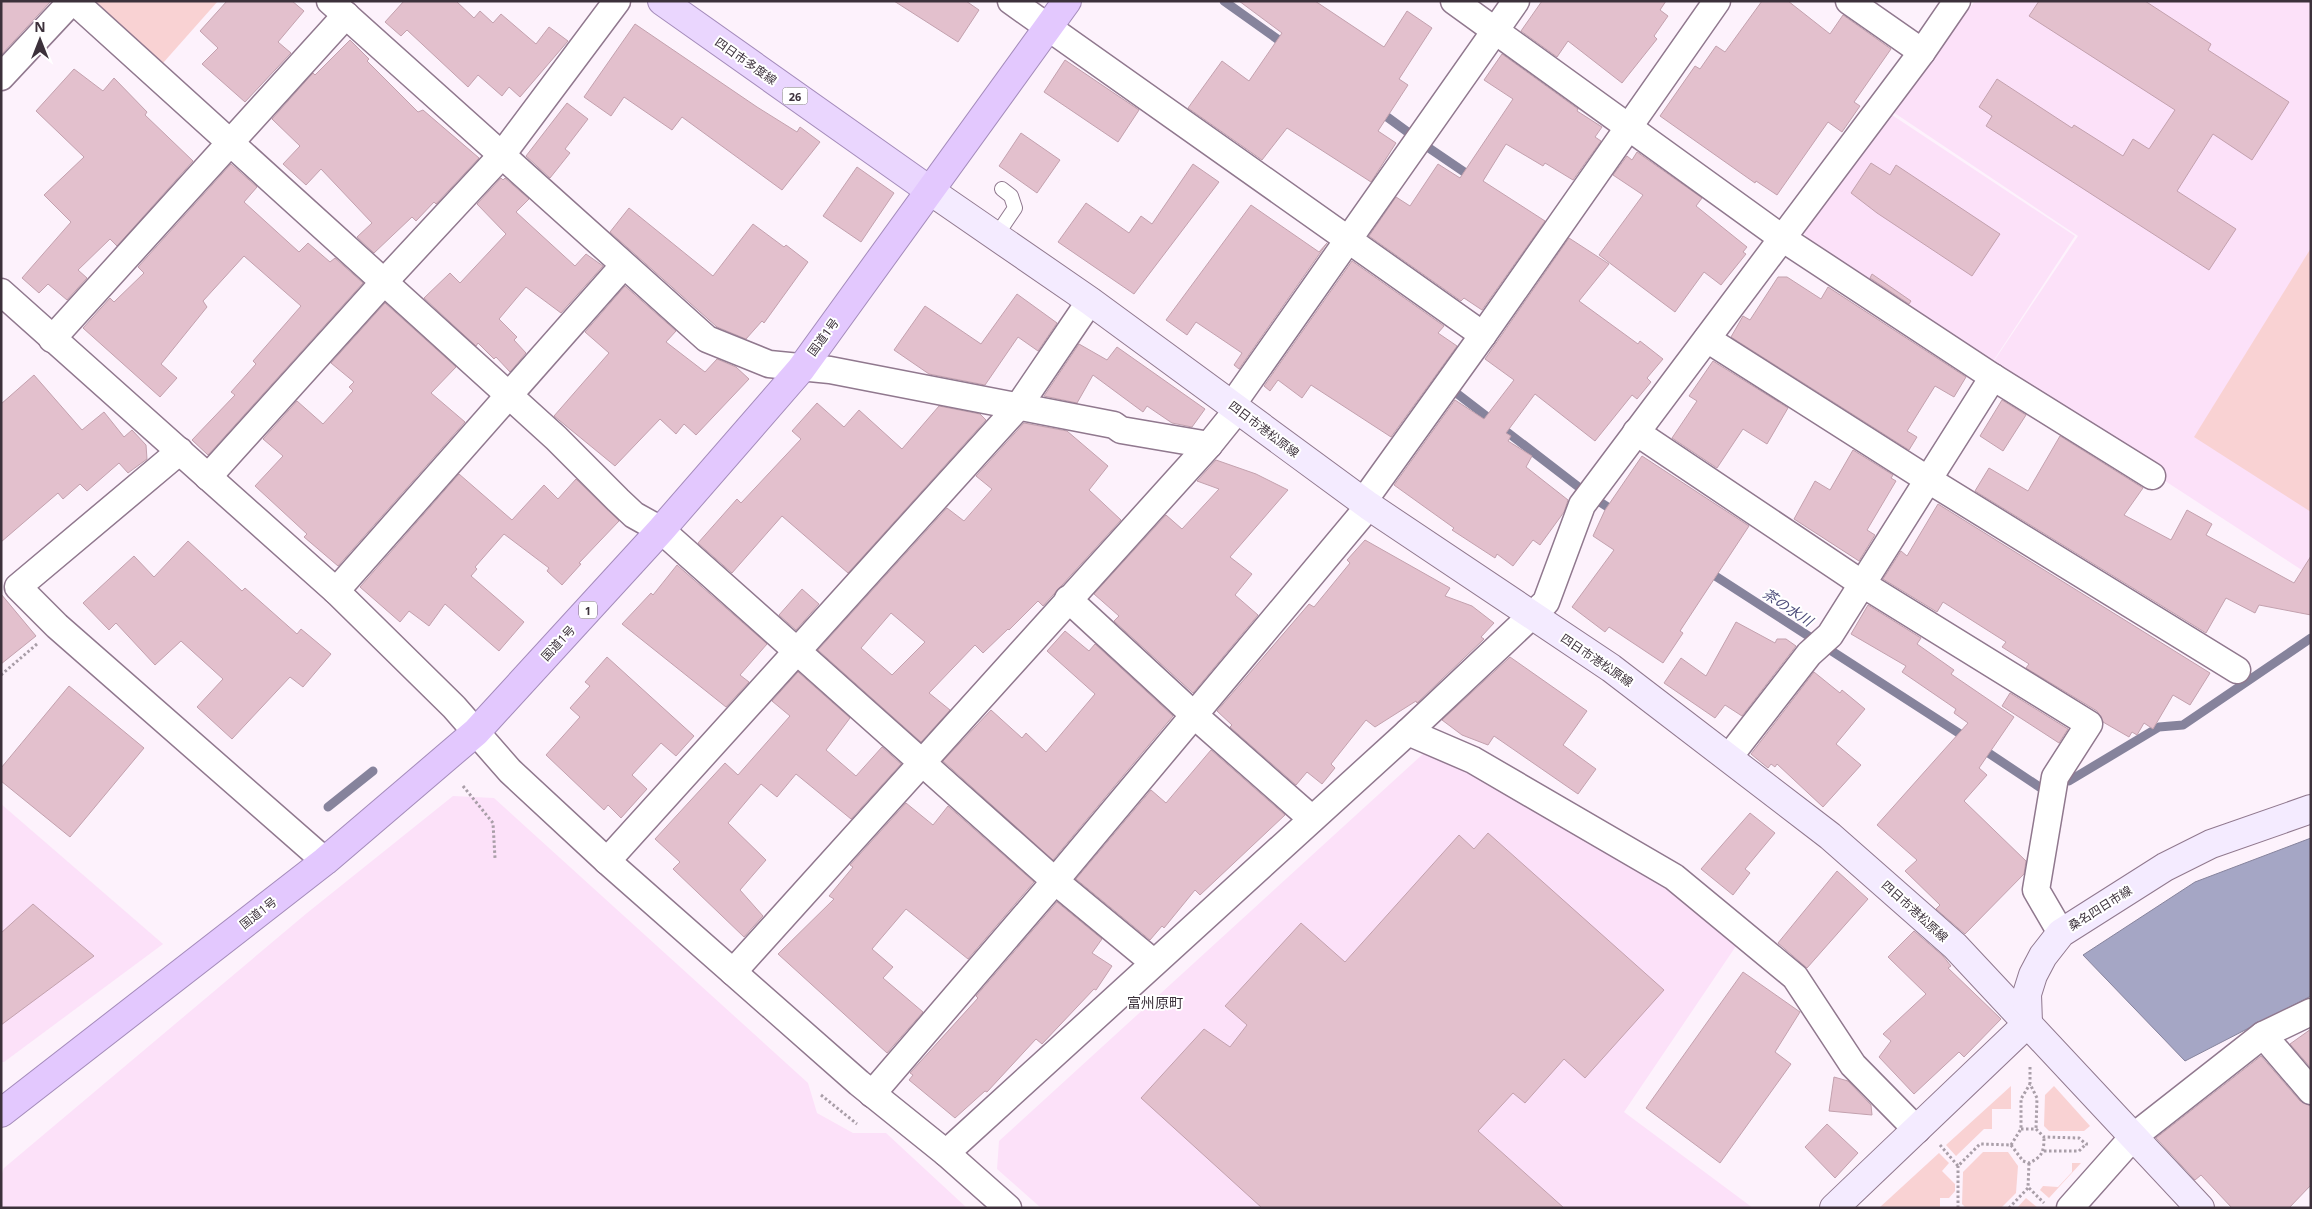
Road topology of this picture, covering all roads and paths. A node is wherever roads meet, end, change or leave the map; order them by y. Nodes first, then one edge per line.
1 (73, 1) edge
2 (617, 1) edge
3 (662, 1) edge
4 (1011, 1) edge
5 (1067, 1) edge
6 (1454, 1) edge
7 (1516, 1) edge
8 (1716, 1) edge
9 (1849, 1) edge
10 (1957, 1) edge
11 (338, 8) edge
12 (1048, 27) junction
13 (1495, 30) junction
14 (1922, 52) junction
15 (1, 77) edge
16 (1628, 126) junction
17 (231, 142) junction
18 (502, 156) junction
19 (1002, 189) dead end
20 (929, 190) junction
21 (996, 236) junction
22 (1348, 238) junction
23 (1782, 238) junction
24 (623, 266) junction
25 (384, 282) junction
26 (1, 292) edge
27 (1090, 301) junction
28 (1483, 335) junction
29 (52, 338) junction
30 (1707, 338) junction
31 (801, 369) junction
32 (1993, 377) junction
33 (509, 396) junction
34 (1018, 407) junction
35 (1235, 407) junction
36 (1636, 432) junction
37 (1209, 445) junction
38 (180, 452) junction
39 (2152, 476) dead end
40 (208, 478) junction
41 (1927, 479) junction
42 (1366, 504) junction
43 (661, 530) junction
44 (10, 580) edge
45 (1862, 583) junction
46 (336, 591) junction
47 (1068, 599) junction
48 (1532, 617) junction
49 (57, 626) junction
50 (797, 651) junction
51 (2237, 670) dead end
52 (1, 675) edge
53 (1194, 715) junction
54 (476, 732) junction
55 (1408, 732) junction
56 (1730, 757) junction
57 (923, 762) junction
58 (463, 786) dead end
59 (2311, 810) edge
60 (1312, 819) junction
61 (495, 858) dead end
62 (325, 861) junction
63 (607, 861) junction
64 (1055, 882) junction
65 (2062, 933) junction
66 (1153, 962) junction
67 (734, 972) junction
68 (2311, 1012) edge
69 (2034, 1029) junction
70 (2263, 1035) junction
71 (2030, 1066) dead end
72 (2030, 1084) junction
73 (2311, 1091) edge
74 (872, 1094) junction
75 (821, 1095) dead end
76 (6, 1102) edge
77 (857, 1124) dead end
78 (2021, 1129) junction
79 (2036, 1129) junction
80 (1917, 1130) junction
81 (2130, 1134) junction
82 (2044, 1137) junction
83 (2086, 1144) junction
84 (2092, 1144) dead end
85 (2011, 1145) junction
86 (1942, 1148) dead end
87 (2044, 1151) junction
88 (946, 1153) junction
89 (2029, 1162) junction
90 (1958, 1166) junction
91 (2028, 1188) junction
92 (2042, 1200) dead end
93 (1008, 1208) edge
94 (1834, 1208) edge
95 (1958, 1208) edge
96 (2009, 1208) edge
97 (2070, 1208) edge
98 (2200, 1208) edge

1 - 15 street
1 - 17 street
2 - 18 street
3 - 20 main road, 四日市多度線 / 26
4 - 12 street
5 - 12 highway, 国道1号 / 1
6 - 13 street
7 - 13 street
8 - 16 street
9 - 14 street
10 - 14 street
11 - 17 street
11 - 18 street
12 - 20 highway, 国道1号 / 1
12 - 22 street
13 - 16 street
13 - 22 street
14 - 23 street
16 - 23 street
16 - 28 street
17 - 25 street
17 - 29 street
18 - 24 street
18 - 25 street
19 - 21 lane
20 - 21 main road, 四日市港松原線
20 - 31 highway, 国道1号 / 1
21 - 27 main road, 四日市港松原線
22 - 28 street
22 - 35 street
23 - 30 street
23 - 32 street
24 - 31 street
24 - 33 street
25 - 33 street
25 - 40 street
26 - 29 street
27 - 34 street
27 - 35 main road, 四日市港松原線
28 - 42 street
29 - 38 street
30 - 36 street
30 - 41 street
31 - 34 street
31 - 43 highway, 国道1号 / 1
32 - 39 street
32 - 41 street
33 - 43 street
33 - 46 street
34 - 37 street
34 - 50 street
35 - 37 street
35 - 42 main road, 四日市港松原線
36 - 45 street
36 - 48 street
37 - 47 street
38 - 40 street
38 - 44 street
40 - 46 street
41 - 45 street
41 - 51 street
42 - 48 main road, 四日市港松原線
42 - 53 street
43 - 50 street
43 - 54 highway, 国道1号 / 1
44 - 49 street
45 - 56 street
45 - 65 street
46 - 54 street
47 - 53 street
47 - 57 street
48 - 55 street
48 - 56 main road, 四日市港松原線
49 - 52 path
49 - 62 street
50 - 57 street
50 - 63 street
53 - 60 street
53 - 64 street
54 - 62 highway, 国道1号 / 1
54 - 63 street
55 - 60 street
55 - 80 street
56 - 69 main road, 四日市港松原線
57 - 64 street
57 - 67 street
58 - 61 path
59 - 65 main road, 桑名四日市線
60 - 66 street
62 - 76 highway, 国道1号 / 1
63 - 67 street
64 - 66 street
64 - 74 street
65 - 69 main road, 桑名四日市線
66 - 88 street
67 - 74 street
68 - 70 street
69 - 80 main road
69 - 81 main road, 四日市港松原線
70 - 73 street
70 - 81 street
71 - 72 path
72 - 78 path
72 - 79 path
74 - 88 street
75 - 77 path
78 - 79 path
78 - 85 path
79 - 82 path
80 - 94 main road
81 - 97 street
81 - 98 main road, 四日市港松原線
82 - 83 path
82 - 87 path
83 - 84 path
83 - 87 path
85 - 89 path
85 - 90 path
86 - 90 path
87 - 89 path
88 - 93 street
89 - 91 path
90 - 95 path
91 - 92 path
91 - 96 path

